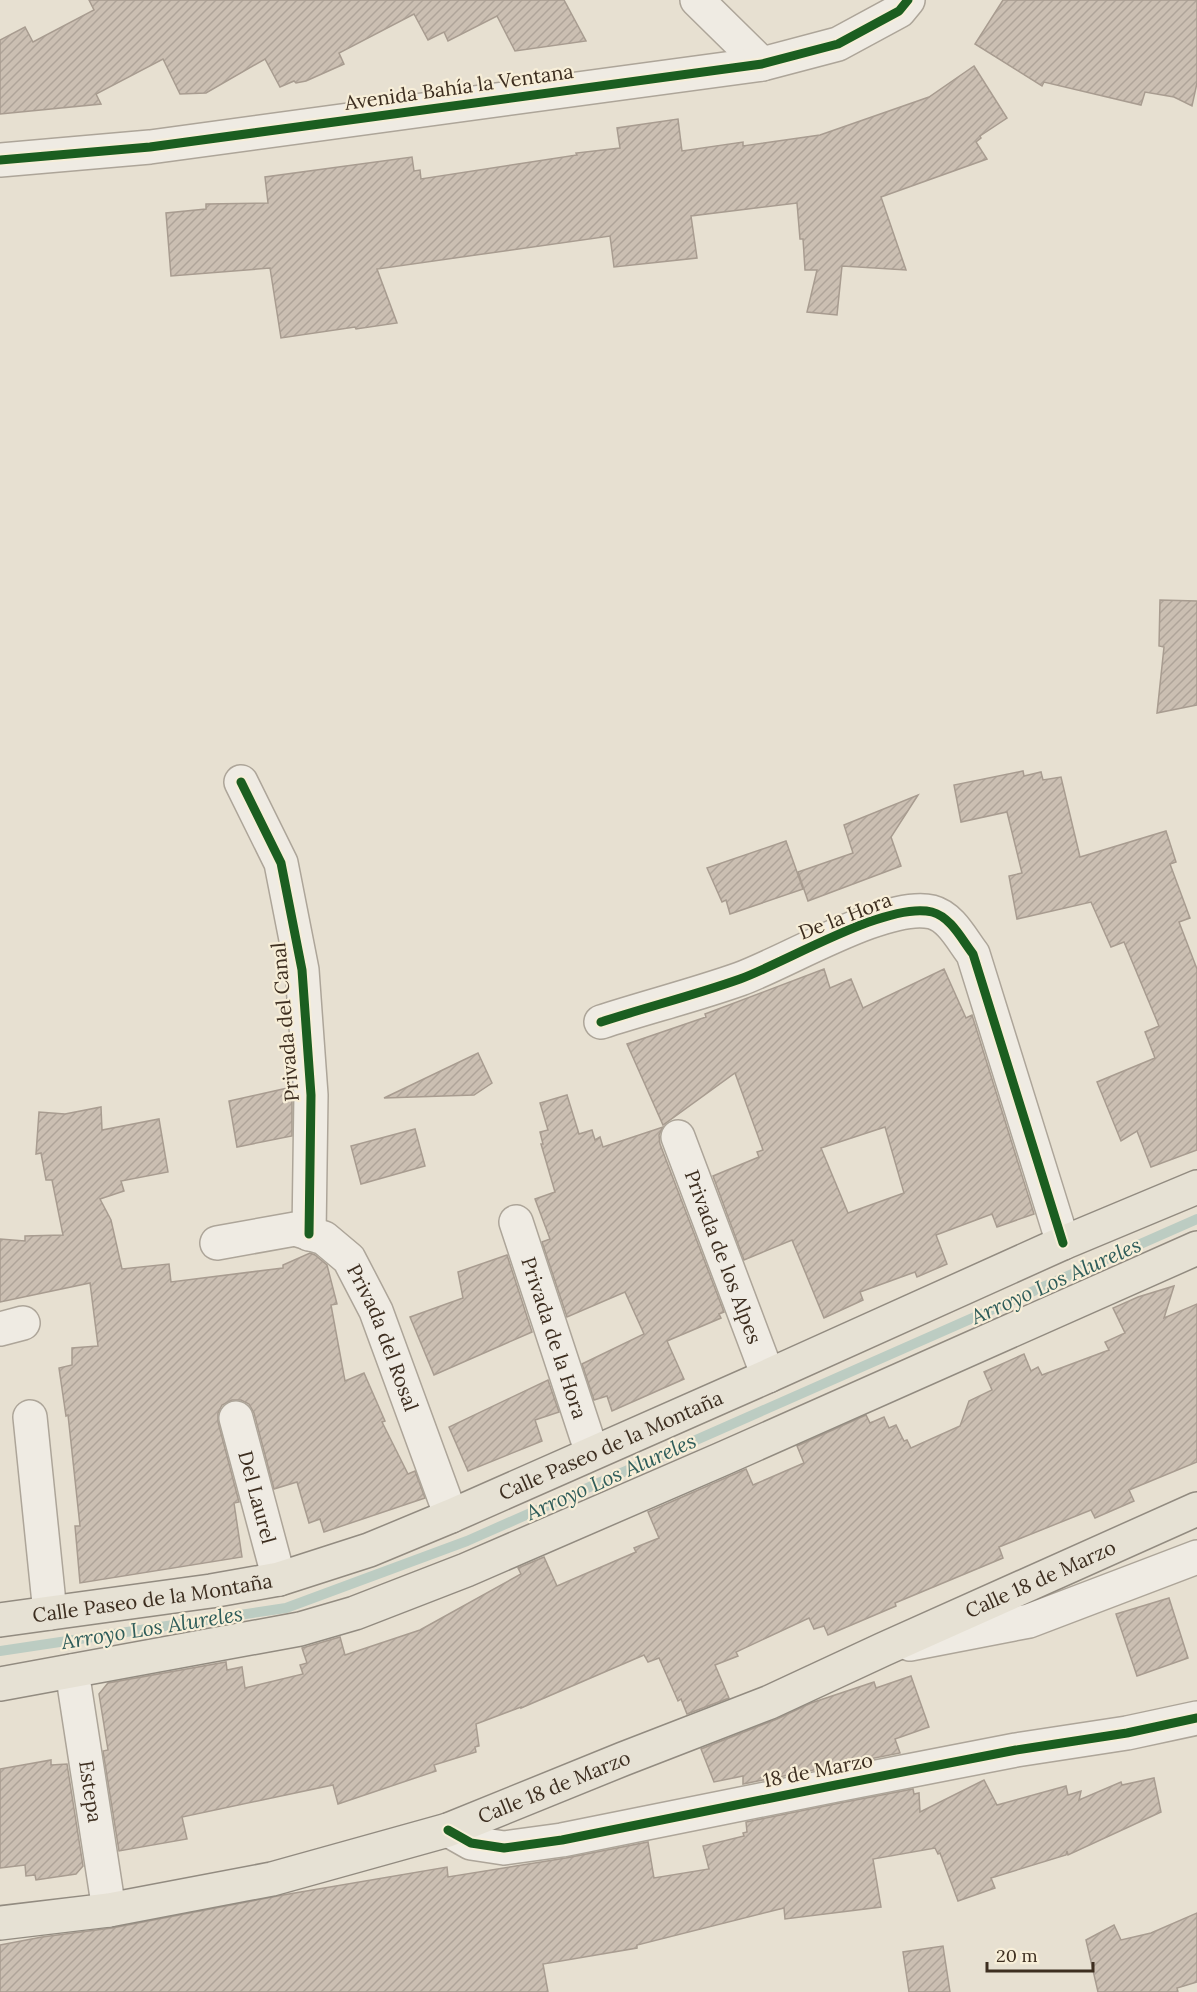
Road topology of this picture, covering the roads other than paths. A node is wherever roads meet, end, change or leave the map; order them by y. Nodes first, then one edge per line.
1 (697, 0) edge
2 (908, 0) edge
3 (762, 64) junction
4 (0, 160) edge
5 (241, 782) dead end
6 (601, 1022) dead end
7 (678, 1137) dead end
8 (1197, 1186) edge
9 (516, 1221) dead end
10 (309, 1234) junction
11 (217, 1243) dead end
12 (1063, 1243) junction
13 (1197, 1248) edge
14 (768, 1376) junction
15 (30, 1417) dead end
16 (236, 1418) dead end
17 (592, 1453) junction
18 (1197, 1509) edge
19 (452, 1516) junction
20 (1197, 1557) edge
21 (279, 1579) junction
22 (50, 1613) junction
23 (0, 1620) edge
24 (884, 1649) junction
25 (72, 1671) junction
26 (0, 1684) edge
27 (1197, 1718) edge
28 (448, 1830) junction
29 (109, 1910) junction
30 (0, 1923) edge

1 - 3 street
2 - 3 street, Avenida Bahía la Ventana
3 - 4 street, Avenida Bahía la Ventana
5 - 10 street, Privada del Canal
6 - 12 street, De la Hora
7 - 14 street, Privada de los Alpes
8 - 12 main road, Calle Paseo de la Montaña
9 - 17 street, Privada de la Hora
10 - 11 street, Privada del Rosal
10 - 19 street, Privada del Rosal
12 - 14 main road, Calle Paseo de la Montaña
13 - 25 main road
14 - 17 main road, Calle Paseo de la Montaña
15 - 22 street
16 - 21 street, Del Laurel
17 - 19 main road, Calle Paseo de la Montaña
18 - 24 main road, Calle 18 de Marzo
19 - 21 main road, Calle Paseo de la Montaña
20 - 24 street, Calle 18 de Marzo
21 - 22 main road, Calle Paseo de la Montaña
22 - 23 main road, Calle Paseo de la Montaña
24 - 28 main road, Calle 18 de Marzo
25 - 26 main road
25 - 29 street, Estepa
27 - 28 street, 18 de Marzo
28 - 29 main road, Calle 18 de Marzo
29 - 30 main road, Calle 18 de Marzo

